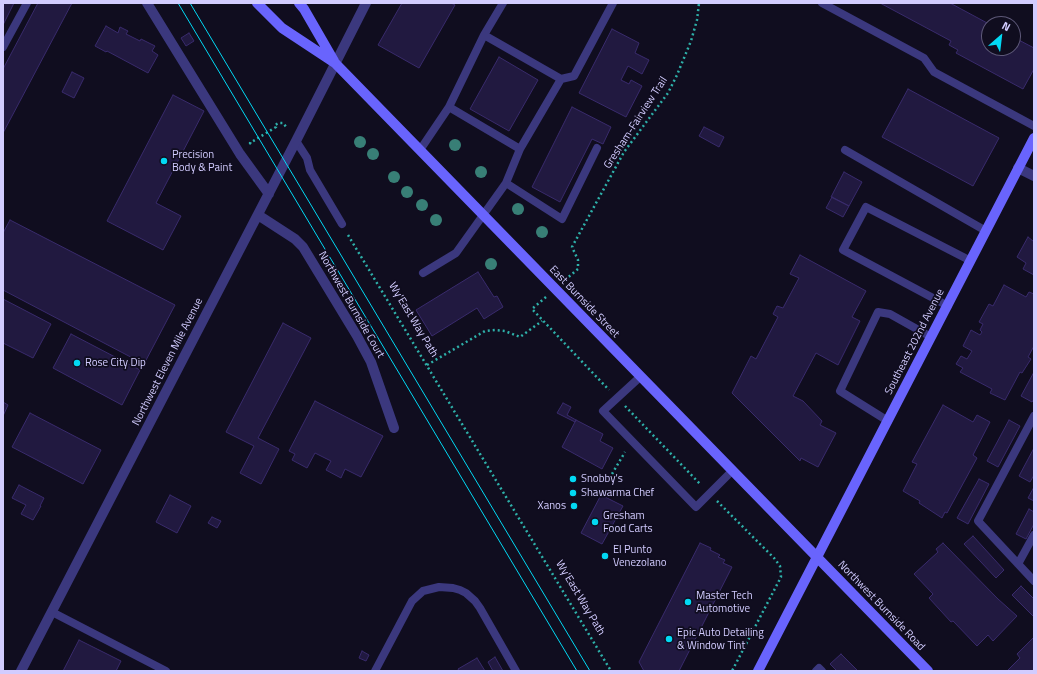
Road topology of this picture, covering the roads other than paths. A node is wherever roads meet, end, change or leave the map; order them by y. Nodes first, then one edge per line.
1 (27, 3) edge
2 (147, 3) edge
3 (257, 3) edge
4 (298, 3) edge
5 (366, 3) edge
6 (503, 3) edge
7 (613, 3) edge
8 (822, 3) edge
9 (484, 35) junction
10 (3, 46) edge
11 (335, 63) junction
12 (561, 79) junction
13 (449, 107) junction
14 (1034, 126) edge
15 (1034, 138) edge
16 (296, 141) junction
17 (597, 148) dead end
18 (520, 149) junction
19 (420, 150) junction
20 (844, 150) dead end
21 (1018, 168) junction
22 (1034, 176) edge
23 (506, 182) junction
24 (269, 194) junction
25 (258, 215) junction
26 (483, 215) junction
27 (342, 224) road end
28 (986, 231) junction
29 (970, 261) junction
30 (423, 274) dead end
31 (948, 306) junction
32 (931, 337) junction
33 (640, 377) junction
34 (1034, 416) edge
35 (888, 421) junction
36 (394, 428) dead end
37 (732, 471) junction
38 (1034, 535) edge
39 (817, 558) junction
40 (1018, 564) junction
41 (1034, 581) edge
42 (52, 612) junction
43 (21, 671) edge
44 (166, 671) edge
45 (375, 671) edge
46 (516, 671) edge
47 (758, 671) edge
48 (816, 671) edge
49 (822, 671) edge
50 (928, 671) edge

1 - 10 lane
2 - 24 street
3 - 11 main road, East Burnside Street
4 - 11 main road, East Burnside Street
5 - 11 street, Northwest Eleven Mile Avenue
6 - 9 lane
7 - 12 lane
8 - 14 lane
9 - 12 lane
9 - 13 lane
11 - 16 street, Northwest Eleven Mile Avenue
11 - 19 main road, East Burnside Street
12 - 18 lane
13 - 18 lane
13 - 19 lane
15 - 21 main road, Southeast 202nd Avenue
16 - 24 street, Northwest Eleven Mile Avenue
16 - 27 lane
17 - 23 lane
18 - 23 lane
19 - 26 main road, East Burnside Street
20 - 28 lane
21 - 22 street
21 - 28 main road, Southeast 202nd Avenue
23 - 26 lane
24 - 25 street, Northwest Eleven Mile Avenue
25 - 36 street, Northwest Burnside Court
25 - 42 street, Northwest Eleven Mile Avenue
26 - 30 lane
26 - 33 main road, East Burnside Street
28 - 29 main road, Southeast 202nd Avenue
29 - 31 main road, Southeast 202nd Avenue
29 - 31 lane
31 - 32 main road, Southeast 202nd Avenue
32 - 35 main road, Southeast 202nd Avenue
32 - 35 lane
33 - 37 main road, East Burnside Street
33 - 37 lane
34 - 40 lane
35 - 39 main road, Southeast 202nd Avenue
37 - 39 main road, East Burnside Street
38 - 40 lane
39 - 47 main road, Southeast 202nd Avenue
39 - 50 main road, Northwest Burnside Road
40 - 41 lane
42 - 43 street, Northwest Eleven Mile Avenue
42 - 44 lane
45 - 46 lane
48 - 49 lane

